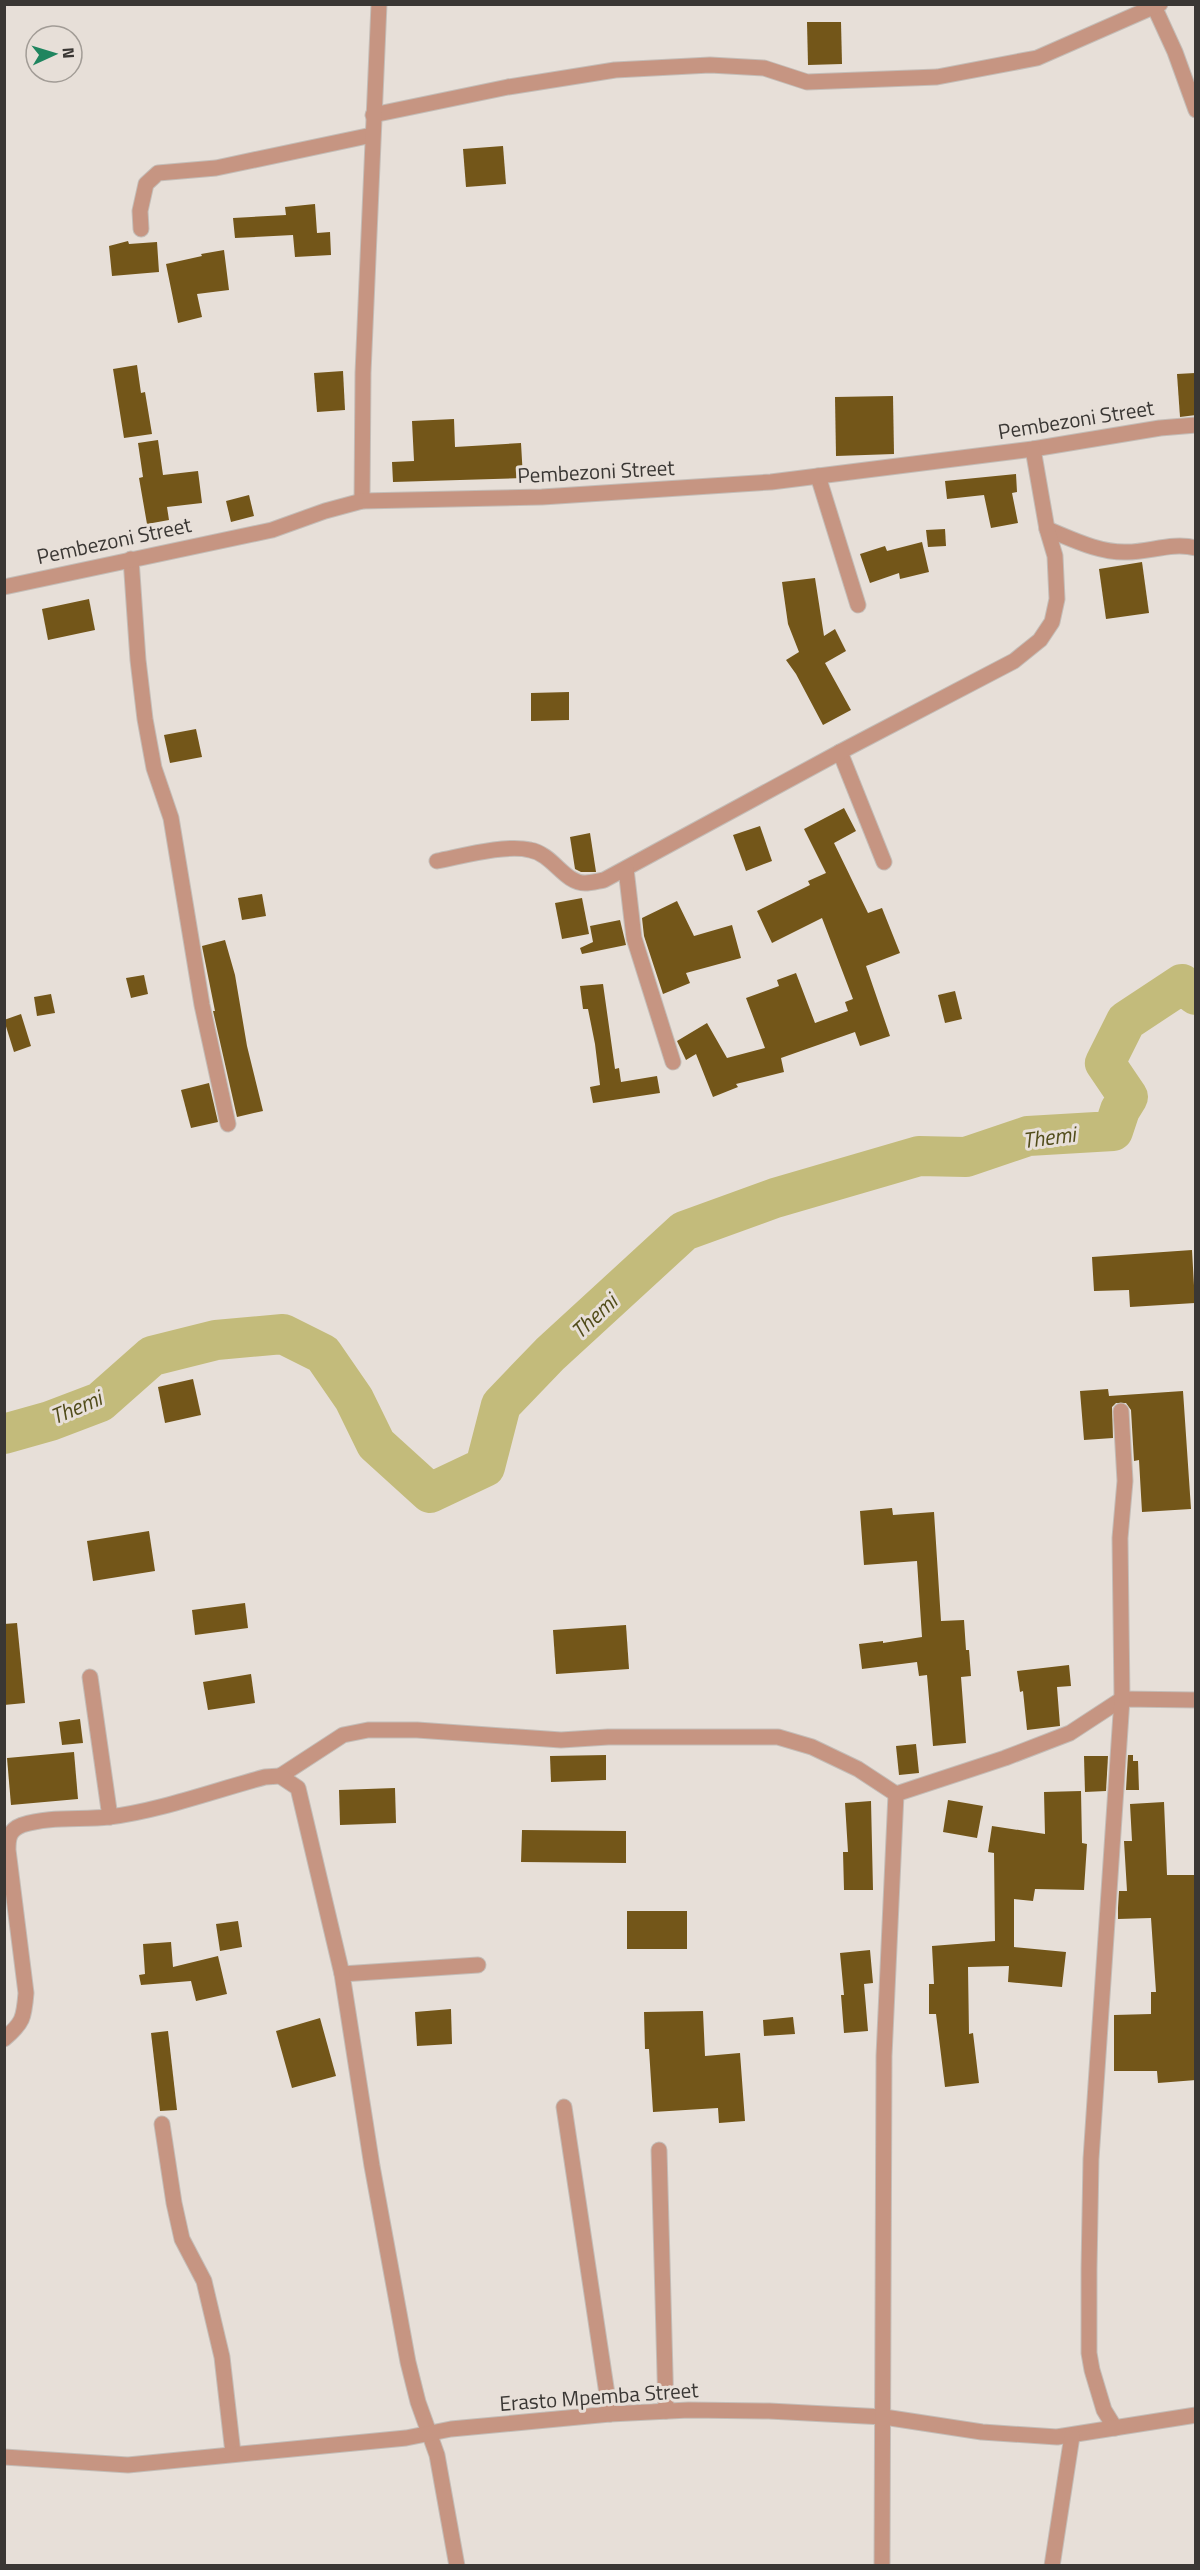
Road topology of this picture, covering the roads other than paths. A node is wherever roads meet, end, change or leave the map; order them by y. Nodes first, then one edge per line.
1 (379, 4) edge
2 (1156, 5) edge
3 (1196, 110) edge
4 (373, 115) junction
5 (372, 135) junction
6 (141, 230) dead end
7 (1196, 425) edge
8 (1033, 449) junction
9 (818, 476) junction
10 (362, 501) junction
11 (1047, 529) junction
12 (1196, 548) edge
13 (131, 559) junction
14 (4, 587) edge
15 (858, 605) dead end
16 (840, 752) junction
17 (437, 861) dead end
18 (884, 862) dead end
19 (626, 869) junction
20 (672, 1062) dead end
21 (228, 1124) dead end
22 (1121, 1411) dead end
23 (90, 1677) dead end
24 (1122, 1699) junction
25 (1196, 1700) edge
26 (280, 1776) junction
27 (896, 1794) junction
28 (110, 1816) junction
29 (8, 1831) edge
30 (478, 1965) dead end
31 (342, 1974) junction
32 (4, 2039) edge
33 (564, 2107) dead end
34 (162, 2124) dead end
35 (659, 2150) dead end
36 (666, 2411) junction
37 (610, 2414) junction
38 (1196, 2415) edge
39 (884, 2417) junction
40 (1114, 2428) junction
41 (430, 2432) junction
42 (1072, 2436) junction
43 (232, 2453) junction
44 (4, 2457) edge
45 (457, 2565) edge
46 (882, 2565) edge
47 (1052, 2565) edge

1 - 4 street
2 - 3 street
2 - 4 street
4 - 5 street
5 - 6 street
5 - 10 street
7 - 8 street, Pembezoni Street
8 - 9 street, Pembezoni Street
8 - 11 street
9 - 10 street, Pembezoni Street
9 - 15 street
10 - 13 street, Pembezoni Street
11 - 12 street
11 - 16 street
13 - 14 street, Pembezoni Street
13 - 21 street
16 - 18 street
16 - 19 street
17 - 19 street
19 - 20 street
22 - 24 street
23 - 28 street
24 - 25 street
24 - 27 street
24 - 40 street
26 - 27 street
26 - 28 street
26 - 31 street
27 - 39 street
28 - 29 street
29 - 32 street
30 - 31 street
31 - 41 street
33 - 37 street
34 - 43 street
35 - 36 street
36 - 37 street, Erasto Mpemba Street
36 - 39 street, Erasto Mpemba Street
37 - 41 street, Erasto Mpemba Street
38 - 40 street, Erasto Mpemba Street
39 - 42 street, Erasto Mpemba Street
39 - 46 street
40 - 42 street, Erasto Mpemba Street
41 - 43 street, Erasto Mpemba Street
41 - 45 street
42 - 47 street
43 - 44 street, Erasto Mpemba Street

